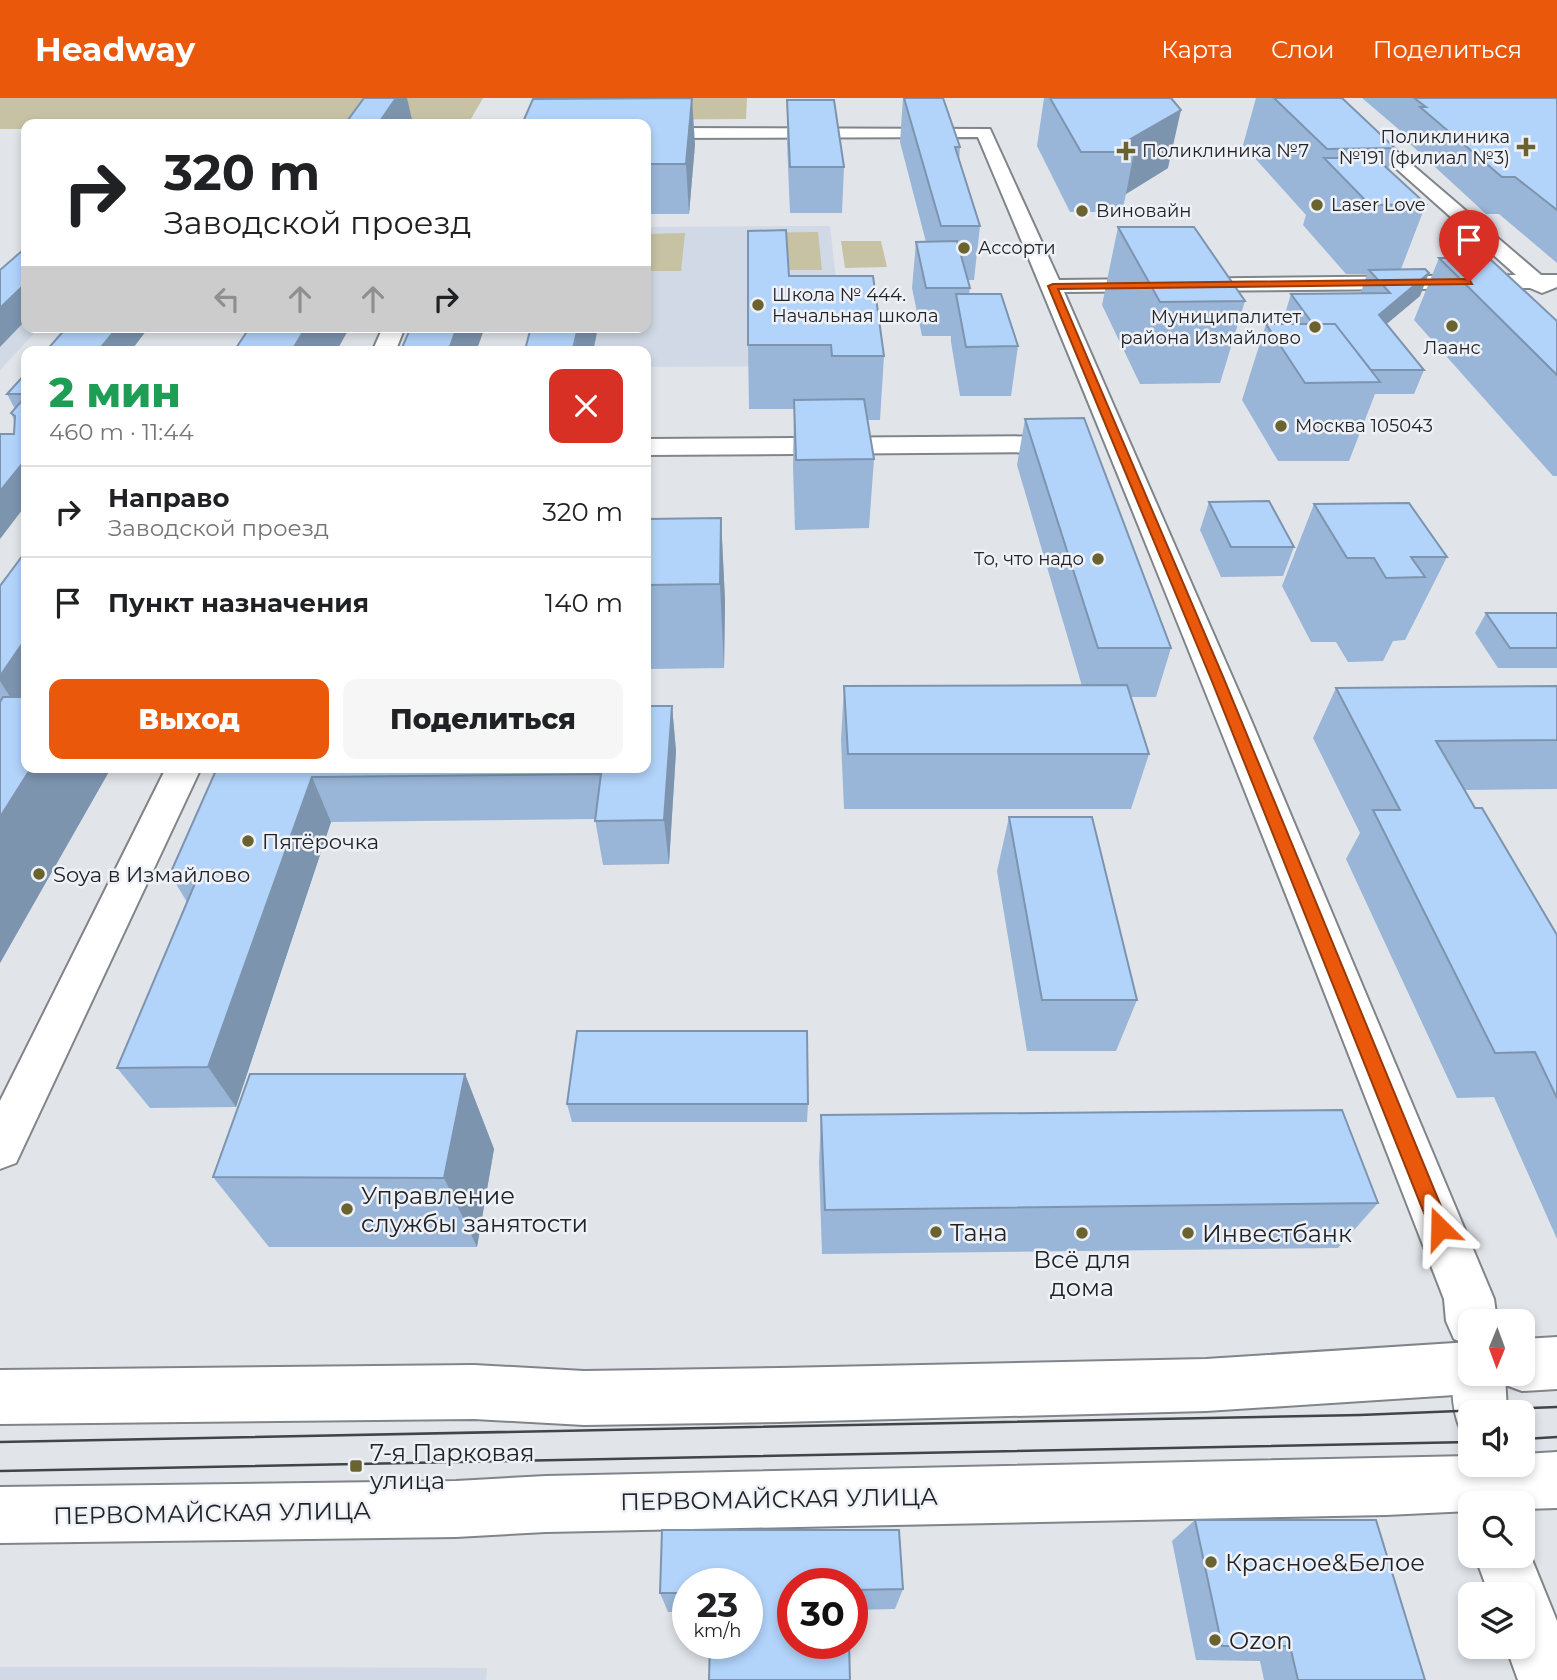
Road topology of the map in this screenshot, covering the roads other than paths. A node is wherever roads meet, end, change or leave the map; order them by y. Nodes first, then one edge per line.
1 (1325, 98) edge
2 (651, 133) edge
3 (1535, 281) junction
4 (1557, 281) edge
5 (1053, 286) junction
6 (1557, 300) edge
7 (1119, 444) junction
8 (651, 447) edge
9 (182, 773) edge
10 (0, 1148) edge
11 (1470, 1309) edge
12 (1557, 1363) edge
13 (1535, 1364) edge
14 (1458, 1369) edge
15 (0, 1397) edge
16 (1557, 1480) edge
17 (1482, 1484) edge
18 (0, 1515) edge
19 (1535, 1642) edge
20 (1549, 1680) edge

1 - 3 street
2 - 5 street
3 - 4 street
3 - 5 street
3 - 6 street
5 - 7 street
7 - 8 street
7 - 11 street
9 - 10 street
12 - 13 street
14 - 15 street
16 - 17 street, ПЕРВОМАЙСКАЯ УЛИЦА
17 - 18 street, ПЕРВОМАЙСКАЯ УЛИЦА
19 - 20 street

